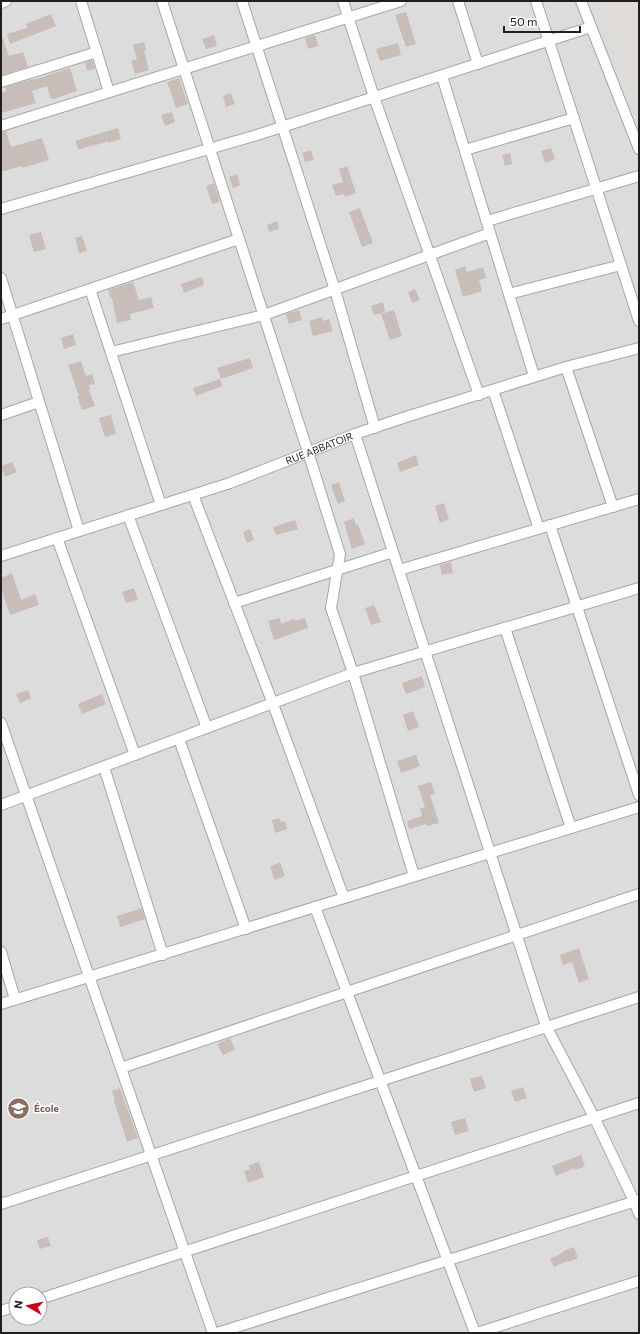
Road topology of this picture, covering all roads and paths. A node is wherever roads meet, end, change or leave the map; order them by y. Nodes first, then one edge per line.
1 (6, 1) edge
2 (81, 1) edge
3 (162, 1) edge
4 (242, 1) edge
5 (343, 1) edge
6 (401, 1) edge
7 (458, 1) edge
8 (536, 1) edge
9 (581, 1) edge
10 (1, 3) edge
11 (349, 17) junction
12 (591, 27) junction
13 (549, 41) junction
14 (256, 46) junction
15 (97, 52) junction
16 (478, 64) junction
17 (184, 69) junction
18 (442, 76) junction
19 (1, 82) edge
20 (109, 92) junction
21 (374, 97) junction
22 (574, 118) junction
23 (1, 126) edge
24 (282, 127) junction
25 (210, 149) junction
26 (639, 149) edge
27 (465, 150) junction
28 (639, 176) edge
29 (596, 189) junction
30 (1, 209) edge
31 (487, 221) junction
32 (490, 233) junction
33 (239, 239) junction
34 (430, 255) junction
35 (621, 265) junction
36 (1, 278) edge
37 (90, 289) junction
38 (335, 290) junction
39 (509, 294) junction
40 (13, 315) junction
41 (264, 315) junction
42 (1, 319) edge
43 (639, 321) edge
44 (639, 348) edge
45 (111, 352) junction
46 (566, 366) junction
47 (534, 376) junction
48 (493, 390) junction
49 (479, 395) junction
50 (39, 402) junction
51 (1, 415) edge
52 (374, 428) junction
53 (355, 434) junction
54 (308, 452) junction
55 (193, 495) junction
56 (639, 499) edge
57 (161, 505) junction
58 (613, 507) junction
59 (128, 515) junction
60 (550, 525) junction
61 (539, 529) junction
62 (79, 531) junction
63 (57, 538) junction
64 (393, 552) junction
65 (1, 556) edge
66 (337, 570) junction
67 (399, 570) junction
68 (639, 588) edge
69 (234, 603) junction
70 (577, 606) junction
71 (505, 628) junction
72 (425, 652) junction
73 (353, 673) junction
74 (272, 704) junction
75 (1, 723) edge
76 (206, 728) junction
77 (179, 739) junction
78 (135, 755) junction
79 (104, 767) junction
80 (639, 795) edge
81 (26, 796) junction
82 (1, 805) edge
83 (639, 807) edge
84 (571, 828) junction
85 (490, 853) junction
86 (414, 876) junction
87 (639, 894) edge
88 (344, 898) junction
89 (315, 907) junction
90 (246, 929) junction
91 (516, 935) junction
92 (1, 952) edge
93 (163, 954) junction
94 (89, 977) junction
95 (347, 992) junction
96 (639, 997) edge
97 (15, 999) junction
98 (1, 1004) edge
99 (546, 1026) junction
100 (121, 1068) junction
101 (380, 1080) junction
102 (639, 1103) edge
103 (594, 1117) junction
104 (151, 1155) junction
105 (416, 1176) junction
106 (637, 1200) edge
107 (1, 1204) edge
108 (639, 1214) edge
109 (184, 1251) junction
110 (448, 1260) junction
111 (639, 1281) edge
112 (48, 1296) edge
113 (213, 1333) edge
114 (217, 1333) edge
115 (476, 1333) edge

1 - 10 street
2 - 15 street
3 - 17 street
4 - 14 street
5 - 11 street
6 - 11 street
7 - 16 street
8 - 13 street
9 - 12 street
11 - 14 street
11 - 21 street
12 - 13 street
12 - 26 street
13 - 16 street
13 - 22 street
14 - 17 street
14 - 24 street
15 - 19 street
15 - 20 street
16 - 18 street
17 - 20 street
17 - 25 street
18 - 21 street
18 - 27 street
20 - 23 street
21 - 24 street
21 - 34 street
22 - 27 street
22 - 29 street
24 - 25 street
24 - 38 street
25 - 30 street
25 - 33 street
27 - 31 street
28 - 29 street
29 - 31 street
29 - 35 street
31 - 32 street
32 - 34 street
32 - 39 street
33 - 37 street
33 - 41 street
34 - 38 street
34 - 49 street
35 - 39 street
35 - 43 street
36 - 40 street
37 - 40 street
37 - 45 street
38 - 41 street
38 - 52 street
39 - 47 street
40 - 42 street
40 - 50 street
41 - 45 street
41 - 54 street
44 - 46 street, RUE ABBATOIR
45 - 57 street
46 - 47 street, RUE ABBATOIR
46 - 58 street
47 - 48 street, RUE ABBATOIR
48 - 49 street, RUE ABBATOIR
48 - 61 street
49 - 52 street, RUE ABBATOIR
50 - 51 street
50 - 62 street
52 - 53 street, RUE ABBATOIR
53 - 54 street, RUE ABBATOIR
53 - 64 street
54 - 55 street, RUE ABBATOIR
54 - 66 street
55 - 57 street, RUE ABBATOIR
55 - 69 street
56 - 58 street
57 - 59 street, RUE ABBATOIR
58 - 60 street
59 - 62 street, RUE ABBATOIR
59 - 76 street
60 - 61 street
60 - 70 street
61 - 67 street
62 - 63 street, RUE ABBATOIR
63 - 65 street, RUE ABBATOIR
63 - 78 street
64 - 66 street
64 - 67 street
66 - 69 street
66 - 73 street
67 - 72 street
68 - 70 street
69 - 74 street
70 - 71 street
70 - 80 street
71 - 72 street
71 - 84 street
72 - 73 street
72 - 85 street
73 - 74 street
73 - 86 street
74 - 76 street
74 - 88 street
75 - 81 street
76 - 77 street
77 - 78 street
77 - 90 street
78 - 79 street
79 - 81 street
79 - 93 street
81 - 82 street
81 - 94 street
83 - 84 street
84 - 85 street
85 - 86 street
85 - 91 street
86 - 88 street
87 - 91 street
88 - 89 street
89 - 90 street
89 - 95 street
90 - 93 street
91 - 95 street
91 - 99 street
92 - 97 street
93 - 94 street
94 - 97 street
94 - 100 street
95 - 100 street
95 - 101 street
96 - 99 street
97 - 98 street
99 - 101 street
99 - 103 street
100 - 104 street
101 - 104 street
101 - 105 street
102 - 103 street
103 - 105 street
103 - 106 street
104 - 107 street
104 - 109 street
105 - 109 street
105 - 110 street
106 - 108 street
106 - 110 street
109 - 112 street
109 - 113 street
110 - 114 street
110 - 115 street
111 - 115 street

